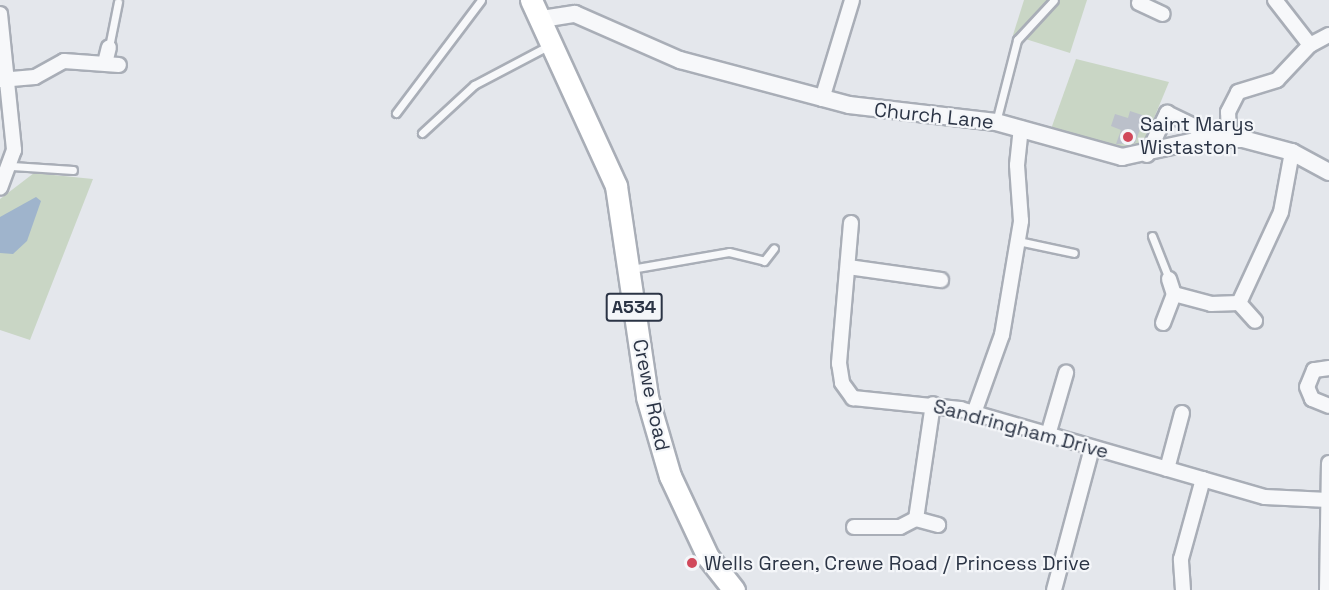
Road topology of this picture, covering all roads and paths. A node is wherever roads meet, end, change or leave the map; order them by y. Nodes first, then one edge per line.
1 (481, 0) edge
2 (531, 0) edge
3 (852, 0) edge
4 (1054, 0) edge
5 (1275, 0) edge
6 (1139, 1) edge
7 (118, 2) dead end
8 (1127, 11) dead end
9 (0, 14) edge
10 (1163, 14) dead end
11 (542, 19) junction
12 (1329, 35) edge
13 (554, 43) junction
14 (1310, 45) junction
15 (109, 46) joint
16 (6, 79) edge
17 (822, 99) junction
18 (396, 113) dead end
19 (996, 122) junction
20 (1021, 128) junction
21 (422, 133) dead end
22 (1228, 138) junction
23 (1204, 139) junction
24 (1292, 152) junction
25 (1147, 155) junction
26 (12, 166) junction
27 (73, 170) dead end
28 (1329, 172) edge
29 (0, 188) edge
30 (851, 223) dead end
31 (1152, 236) dead end
32 (1018, 241) junction
33 (774, 249) dead end
34 (1074, 254) dead end
35 (848, 267) junction
36 (631, 268) junction
37 (1169, 279) joint
38 (941, 280) dead end
39 (1174, 294) junction
40 (1239, 303) junction
41 (1254, 321) dead end
42 (1162, 323) dead end
43 (1329, 368) edge
44 (1066, 372) dead end
45 (933, 404) junction
46 (1329, 406) edge
47 (1183, 411) dead end
48 (974, 412) junction
49 (1048, 435) junction
50 (1092, 448) junction
51 (1329, 463) edge
52 (1167, 469) junction
53 (1329, 473) edge
54 (1203, 479) junction
55 (1328, 500) edge
56 (916, 519) junction
57 (938, 525) dead end
58 (854, 527) dead end
59 (1327, 585) edge
60 (734, 590) edge
61 (1054, 590) edge
62 (1183, 590) edge

1 - 18 lane
2 - 11 main road, A534
3 - 17 street
4 - 19 lane
5 - 14 street
6 - 8 street
6 - 10 street
7 - 15 lane
9 - 16 street
11 - 13 main road, Crewe Road / A534
11 - 17 street, Church Lane
12 - 14 street
13 - 21 lane
13 - 36 main road, Crewe Road / A534
14 - 22 street
15 - 16 street
16 - 26 street
17 - 19 street, Church Lane
19 - 20 street, Church Lane
20 - 25 street, Church Lane
20 - 32 street
22 - 23 street, Church Lane
22 - 24 street, Church Lane
23 - 25 street, Church Lane
23 - 25 street
24 - 28 street, Church Lane
24 - 40 street
26 - 27 lane
26 - 29 street
30 - 35 street, Sandringham Drive
31 - 37 lane
32 - 34 lane
32 - 48 street
33 - 36 lane
35 - 38 street
35 - 45 street, Sandringham Drive
36 - 60 main road, Crewe Road / A534
37 - 39 street
39 - 40 street
39 - 42 street
40 - 41 street
43 - 46 street
44 - 49 street
45 - 48 street, Sandringham Drive
45 - 56 street
47 - 52 street
48 - 49 street, Sandringham Drive
49 - 50 street, Sandringham Drive
50 - 52 street, Sandringham Drive
50 - 61 street
51 - 53 street
52 - 54 street, Sandringham Drive
53 - 55 street
54 - 55 street, Sandringham Drive
54 - 62 street
55 - 59 street
56 - 57 street
56 - 58 street

